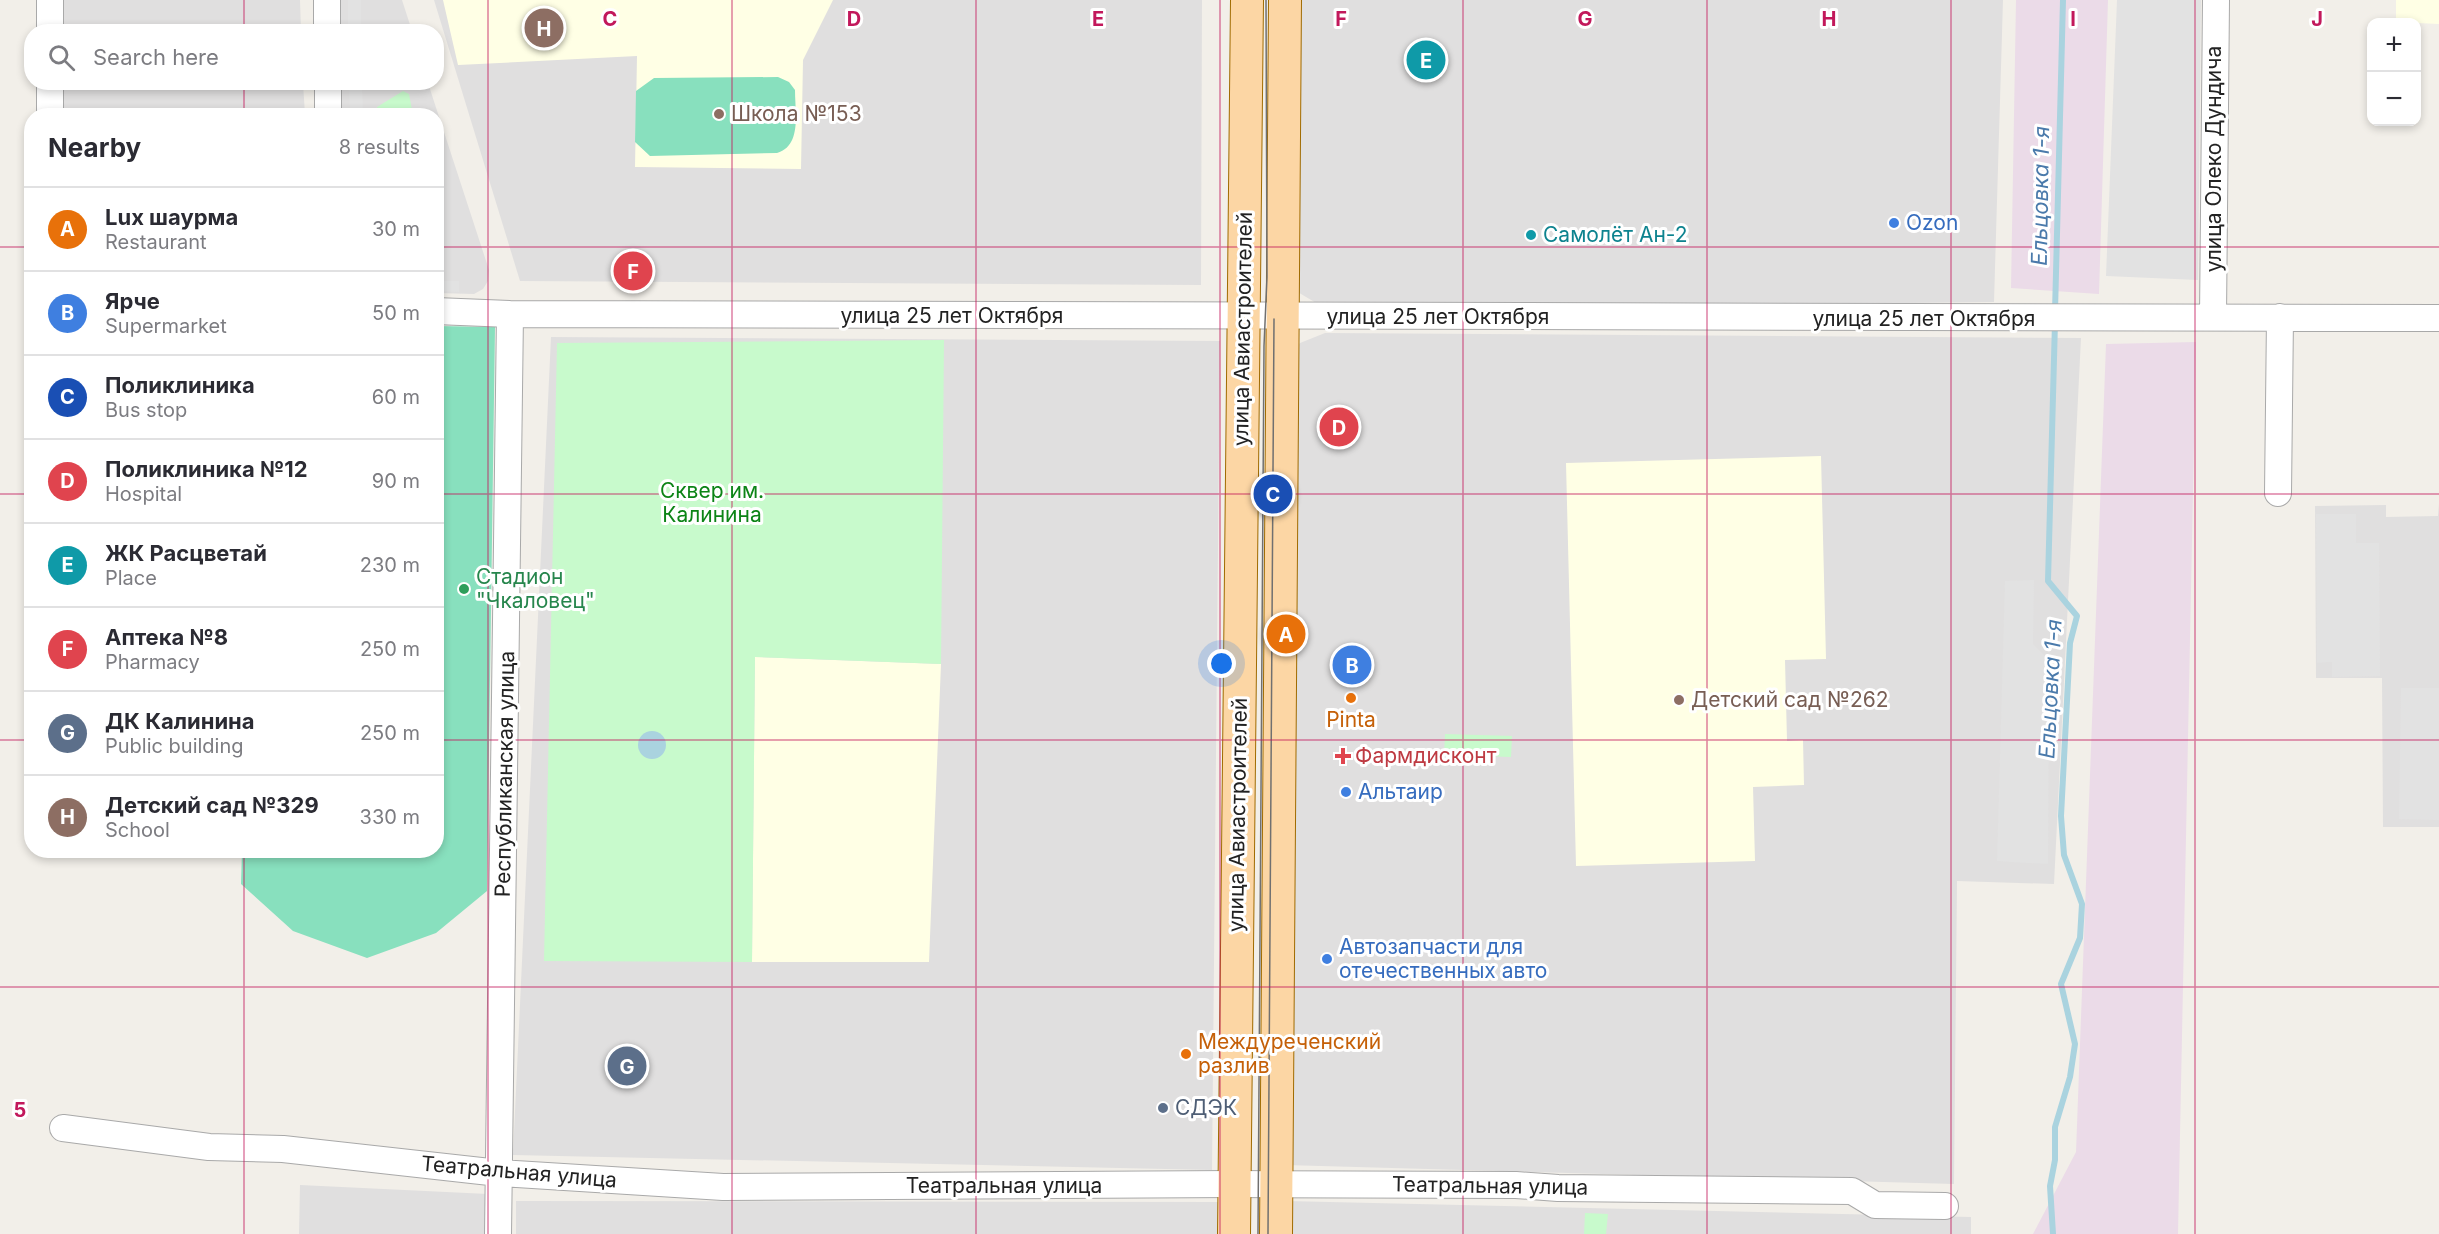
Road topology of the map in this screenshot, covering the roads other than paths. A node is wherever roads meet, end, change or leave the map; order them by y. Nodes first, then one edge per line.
1 (50, 0) edge
2 (327, 0) edge
3 (1247, 0) edge
4 (1285, 0) edge
5 (2216, 0) edge
6 (50, 24) edge
7 (327, 24) edge
8 (50, 90) edge
9 (328, 90) edge
10 (50, 108) edge
11 (328, 108) edge
12 (444, 311) edge
13 (510, 314) junction
14 (1244, 317) junction
15 (2213, 317) junction
16 (2280, 317) junction
17 (1282, 318) junction
18 (2439, 318) edge
19 (2278, 494) dead end
20 (63, 1128) dead end
21 (499, 1173) junction
22 (1234, 1184) junction
23 (1276, 1185) junction
24 (1945, 1206) dead end
25 (498, 1234) edge
26 (1234, 1234) edge
27 (1276, 1234) edge

1 - 6 street
2 - 7 street
3 - 14 main road, улица Авиастроителей
4 - 17 main road, улица Авиастроителей
5 - 15 street, улица Олеко Дундича
8 - 10 street
9 - 11 street
12 - 13 street, улица 25 лет Октября
13 - 14 street, улица 25 лет Октября
13 - 21 street, Республиканская улица
14 - 17 street, улица 25 лет Октября
14 - 22 main road, улица Авиастроителей
15 - 16 street, улица 25 лет Октября
15 - 17 street, улица 25 лет Октября
16 - 18 street, улица 25 лет Октября
16 - 19 street
17 - 23 main road, улица Авиастроителей
20 - 21 street, Театральная улица
21 - 22 street, Театральная улица
21 - 25 street, Республиканская улица
22 - 23 street, Театральная улица
22 - 26 main road, улица Авиастроителей
23 - 24 street, Театральная улица
23 - 27 main road, улица Авиастроителей

